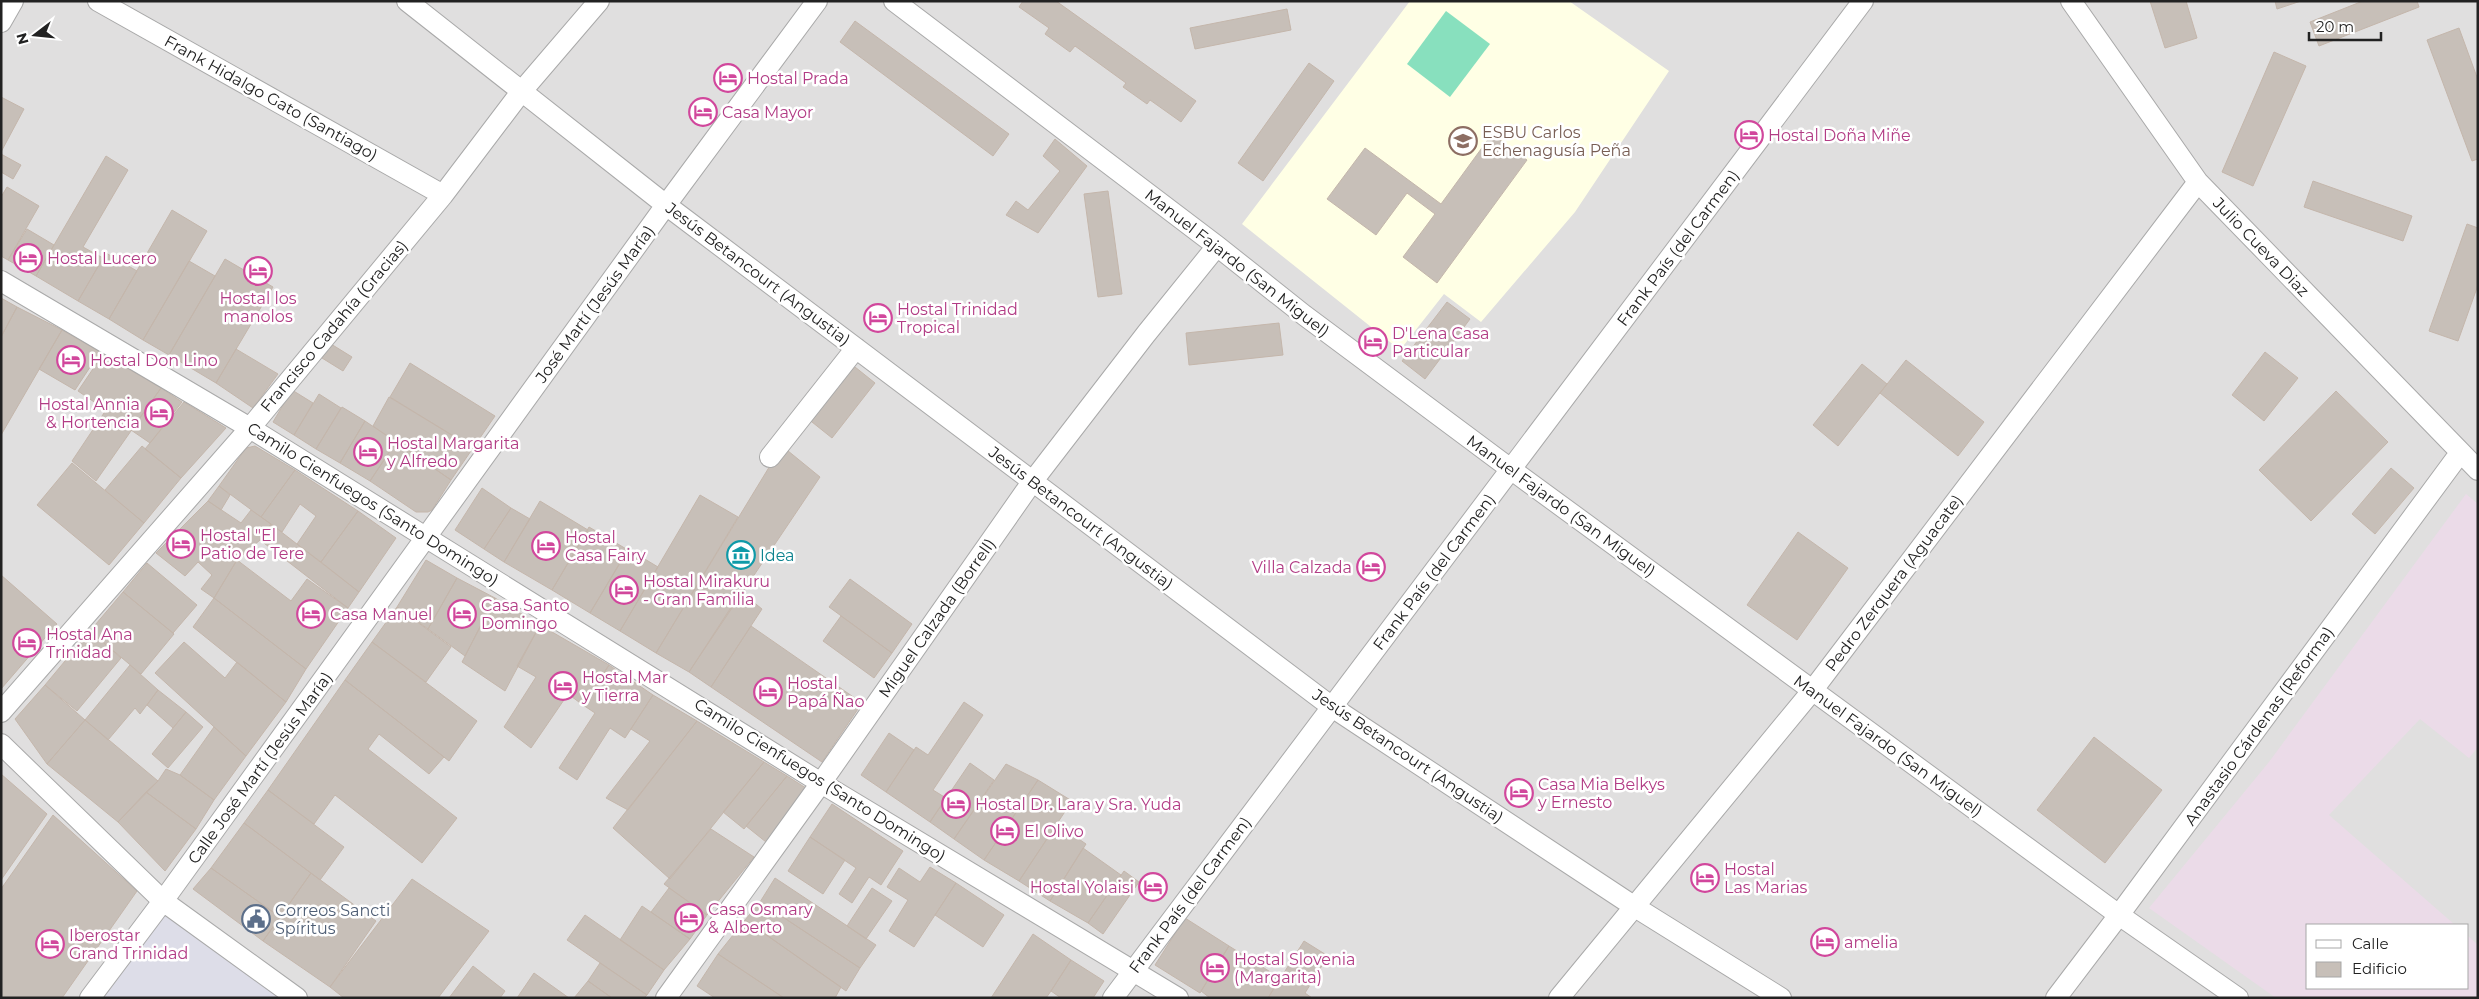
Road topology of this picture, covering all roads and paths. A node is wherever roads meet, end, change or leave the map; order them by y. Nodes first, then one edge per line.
1 (13, 1) edge
2 (98, 1) edge
3 (407, 1) edge
4 (599, 1) edge
5 (817, 1) edge
6 (894, 1) edge
7 (1863, 1) edge
8 (2071, 1) edge
9 (1, 22) edge
10 (521, 92) junction
11 (2198, 182) junction
12 (443, 194) junction
13 (666, 205) junction
14 (1217, 246) junction
15 (1, 281) edge
16 (856, 348) junction
17 (250, 428) junction
18 (2460, 453) junction
19 (770, 457) dead end
20 (1512, 470) junction
21 (2478, 470) edge
22 (1032, 482) junction
23 (427, 536) junction
24 (1812, 691) junction
25 (1332, 707) junction
26 (1, 712) edge
27 (1, 744) edge
28 (821, 783) junction
29 (163, 901) junction
30 (1635, 907) junction
31 (2120, 915) junction
32 (1133, 970) junction
33 (90, 998) edge
34 (297, 998) edge
35 (666, 998) edge
36 (1113, 998) edge
37 (1178, 998) edge
38 (1559, 998) edge
39 (1781, 998) edge
40 (2056, 998) edge
41 (2238, 998) edge

1 - 9 street
2 - 12 street, Frank Hidalgo Gato (Santiago)
3 - 10 street, Jesús Betancourt (Angustia)
4 - 10 street, Francisco Cadahía (Gracias)
5 - 13 street, José Martí (Jesús María)
6 - 14 street, Manuel Fajardo (San Miguel)
7 - 20 street, Frank País (del Carmen)
8 - 11 street, Julio Cueva Diaz
10 - 12 street, Francisco Cadahía (Gracias)
10 - 13 street, Jesús Betancourt (Angustia)
11 - 18 street, Julio Cueva Diaz
11 - 24 street, Pedro Zerquera (Aguacate)
12 - 17 street, Francisco Cadahía (Gracias)
13 - 16 street, Jesús Betancourt (Angustia)
13 - 23 street, José Martí (Jesús María)
14 - 20 street, Manuel Fajardo (San Miguel)
14 - 22 street, Miguel Calzada (Borrell)
15 - 17 street, Camilo Cienfuegos (Santo Domingo)
16 - 19 street
16 - 22 street, Jesús Betancourt (Angustia)
17 - 23 street, Camilo Cienfuegos (Santo Domingo)
17 - 26 street, Francisco Cadahía (Gracias)
18 - 21 street, Julio Cueva Diaz
18 - 31 street, Anastasio Cárdenas (Reforma)
20 - 24 street, Manuel Fajardo (San Miguel)
20 - 25 street, Frank País (del Carmen)
22 - 25 street, Jesús Betancourt (Angustia)
22 - 28 street, Miguel Calzada (Borrell)
23 - 28 street, Camilo Cienfuegos (Santo Domingo)
23 - 29 street, Calle José Martí (Jesús María)
24 - 30 street, Pedro Zerquera (Aguacate)
24 - 31 street, Manuel Fajardo (San Miguel)
25 - 30 street, Jesús Betancourt (Angustia)
25 - 32 street, Frank País (del Carmen)
27 - 29 street
28 - 32 street, Camilo Cienfuegos (Santo Domingo)
28 - 35 street, Miguel Calzada (Borrell)
29 - 33 street, Calle José Martí (Jesús María)
29 - 34 street
30 - 38 street, Pedro Zerquera (Aguacate)
30 - 39 street, Jesús Betancourt (Angustia)
31 - 40 street, Anastasio Cárdenas (Reforma)
31 - 41 street, Manuel Fajardo (San Miguel)
32 - 36 street, Frank País (del Carmen)
32 - 37 street, Camilo Cienfuegos (Santo Domingo)

